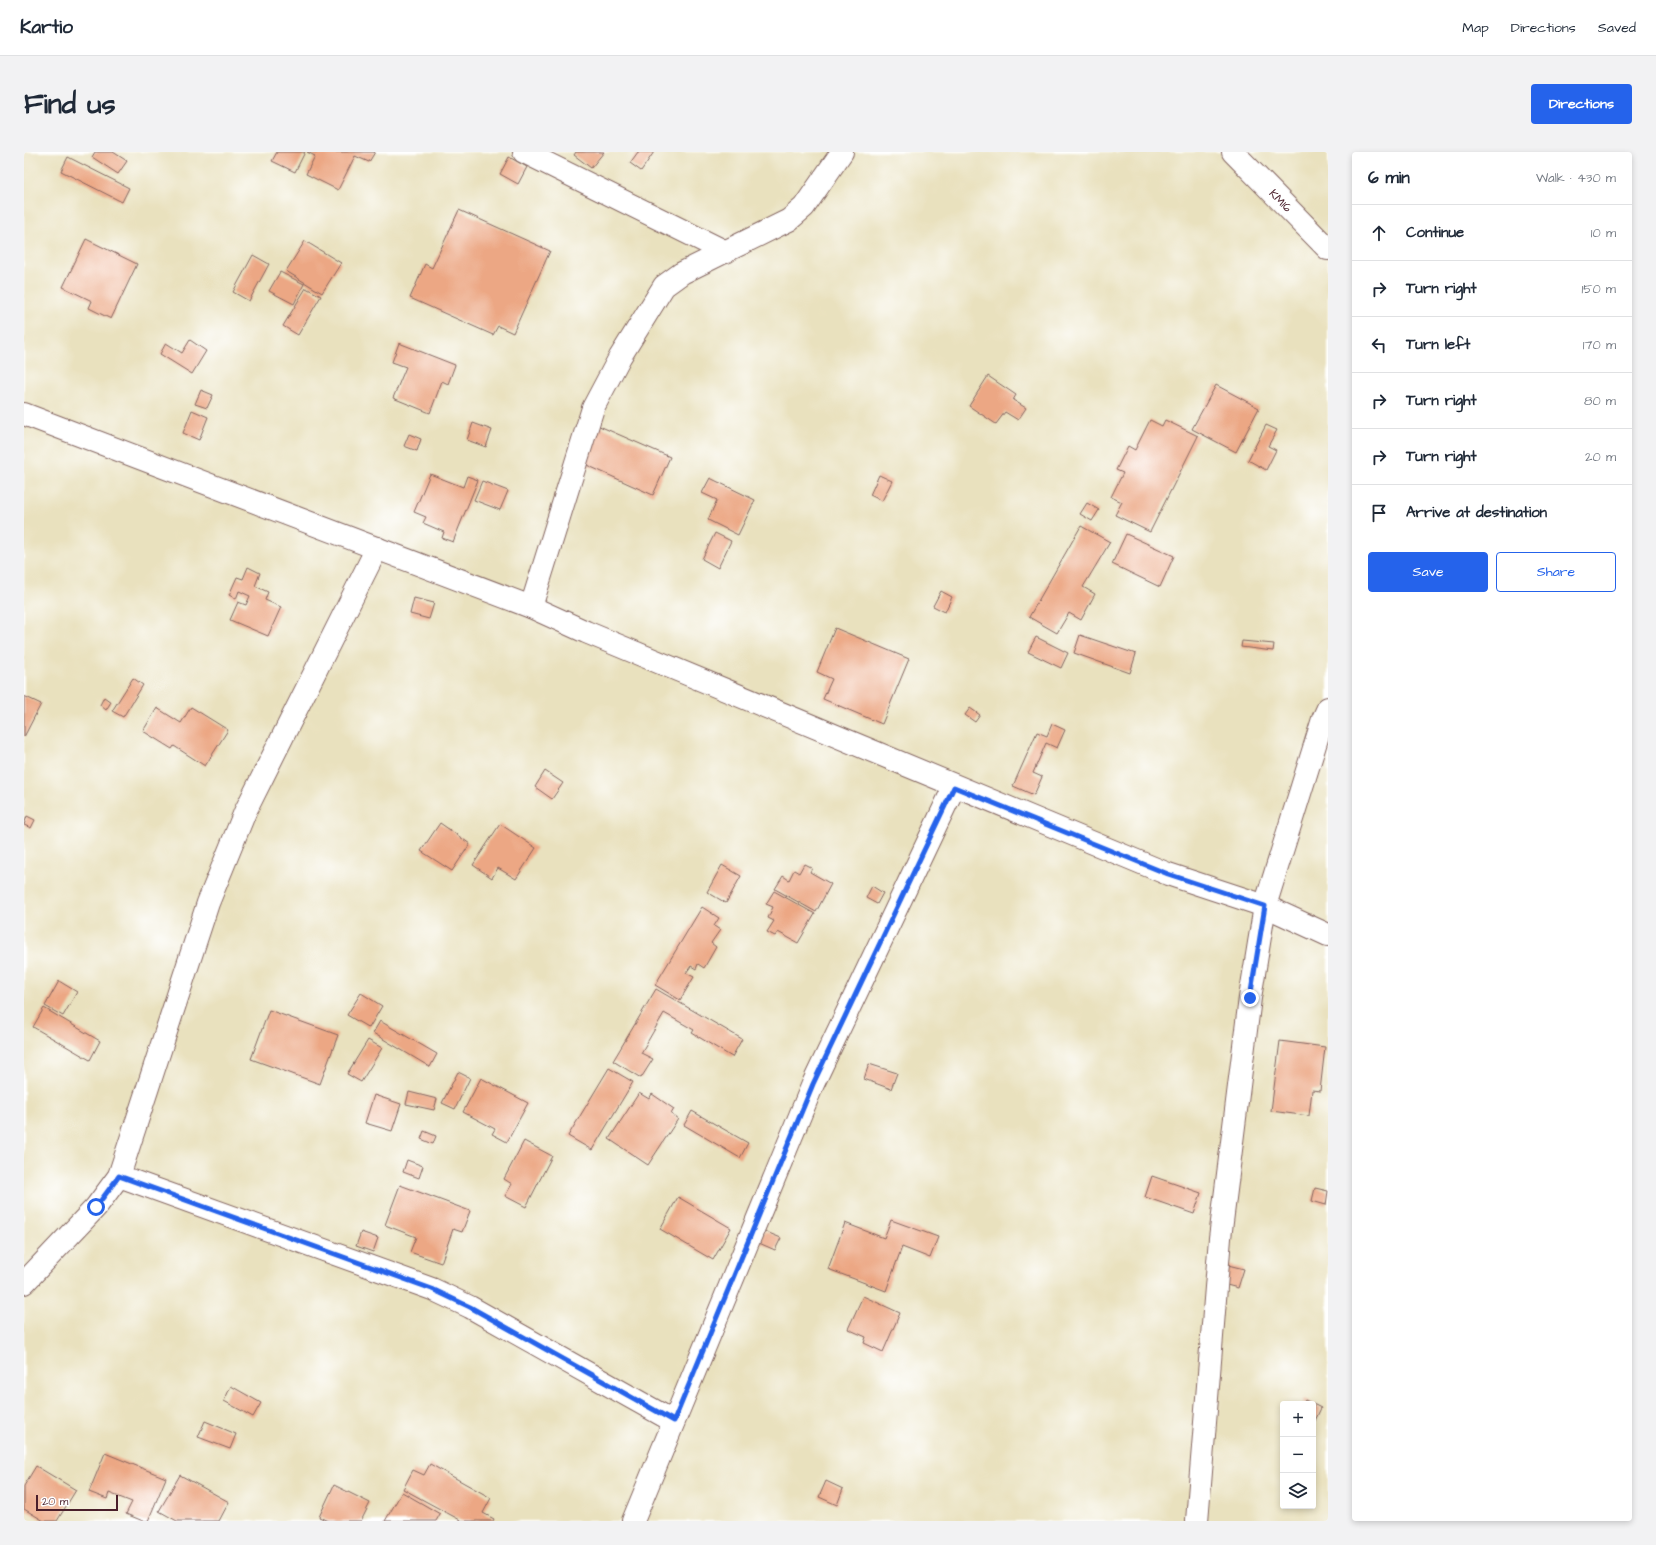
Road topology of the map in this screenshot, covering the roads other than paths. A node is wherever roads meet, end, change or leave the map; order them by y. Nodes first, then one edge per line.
1 (524, 152) edge
2 (842, 152) edge
3 (1232, 152) edge
4 (1328, 249) edge
5 (726, 252) junction
6 (24, 414) edge
7 (377, 548) junction
8 (531, 607) junction
9 (1328, 708) edge
10 (954, 787) junction
11 (1265, 906) junction
12 (1328, 935) edge
13 (119, 1176) junction
14 (24, 1283) edge
15 (674, 1421) junction
16 (633, 1521) edge
17 (1197, 1521) edge

1 - 5 street
2 - 5 street
3 - 4 street, KM16
5 - 8 street
6 - 7 street
7 - 8 street
7 - 13 street
8 - 10 street
9 - 11 street
10 - 11 street
10 - 15 street
11 - 12 street
11 - 17 street
13 - 14 street
13 - 15 street
15 - 16 street

